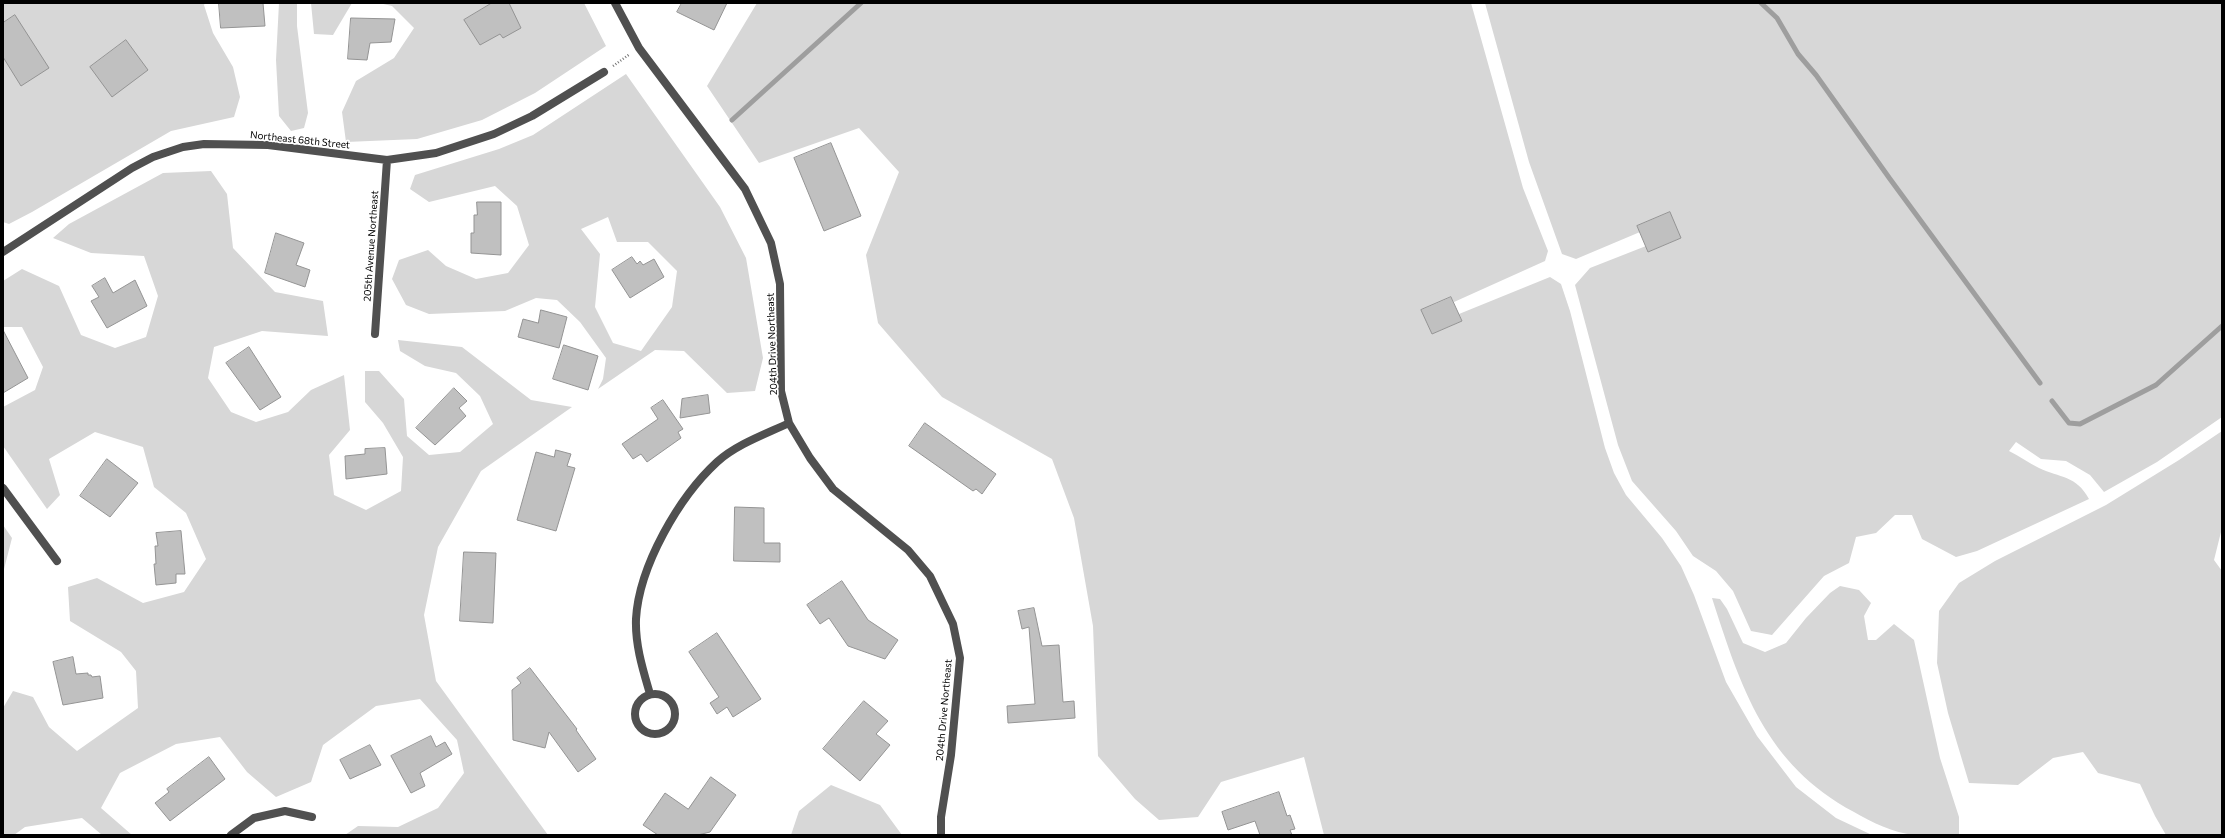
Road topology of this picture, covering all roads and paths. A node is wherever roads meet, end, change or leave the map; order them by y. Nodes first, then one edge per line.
1 (615, 3) edge
2 (639, 48) junction
3 (604, 72) joint
4 (387, 160) junction
5 (3, 252) edge
6 (375, 334) dead end
7 (789, 423) junction
8 (3, 488) edge
9 (57, 561) dead end
10 (650, 694) junction
11 (312, 817) dead end
12 (231, 835) edge
13 (941, 835) edge

1 - 2 street, 204th Drive Northeast
2 - 3 path
2 - 7 street, 204th Drive Northeast
3 - 4 street, Northeast 68th Street
4 - 5 street, Northeast 68th Street
4 - 6 street, 205th Avenue Northeast
7 - 10 street
7 - 13 street, 204th Drive Northeast
8 - 9 street
10 - 10 street
11 - 12 street

